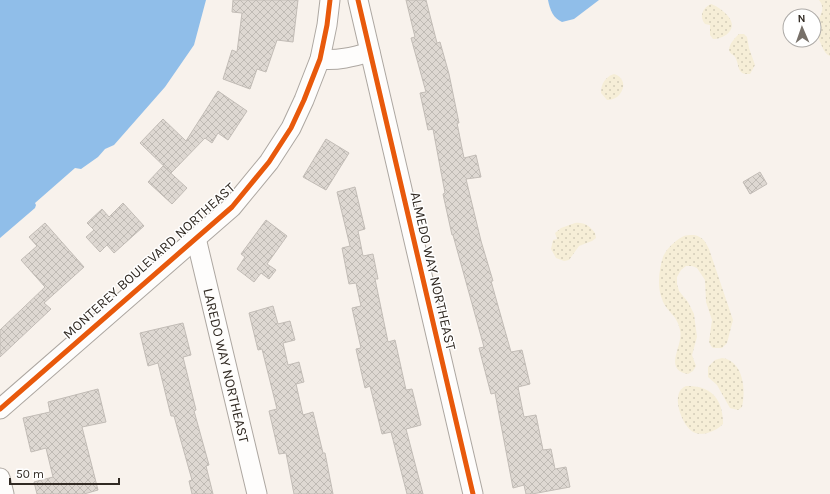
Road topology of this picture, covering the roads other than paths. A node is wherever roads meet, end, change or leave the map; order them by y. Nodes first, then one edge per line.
1 (330, 0) edge
2 (358, 0) edge
3 (370, 52) junction
4 (320, 59) junction
5 (196, 238) junction
6 (0, 409) edge
7 (0, 478) edge
8 (4, 494) edge
9 (256, 494) edge
10 (473, 494) edge

1 - 4 street, MONTEREY BOULEVARD NORTHEAST
2 - 3 street
3 - 4 street
3 - 10 street, ALMEDO WAY NORTHEAST
4 - 5 street, MONTEREY BOULEVARD NORTHEAST
5 - 6 street, MONTEREY BOULEVARD NORTHEAST
5 - 9 street, LAREDO WAY NORTHEAST
7 - 8 street

